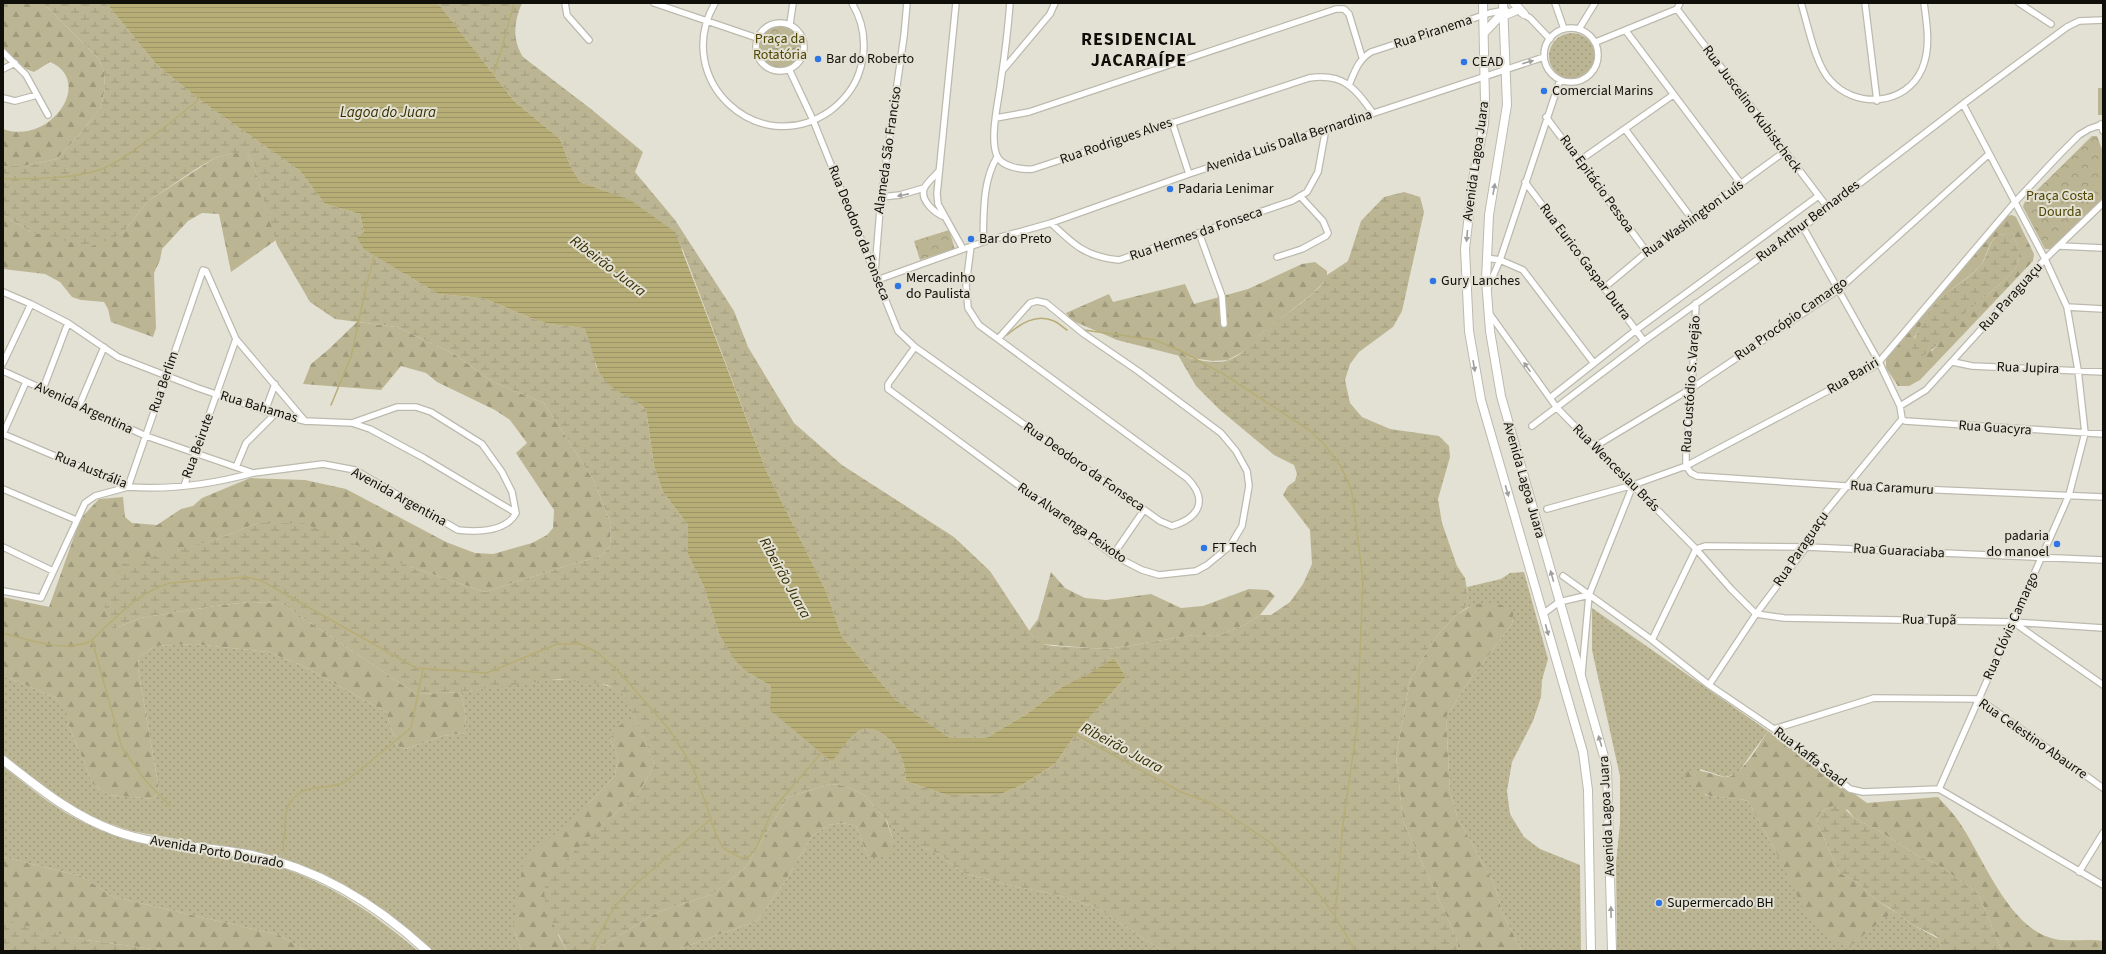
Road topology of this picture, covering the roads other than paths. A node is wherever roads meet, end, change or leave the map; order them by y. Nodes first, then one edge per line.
1 (565, 3) edge
2 (654, 3) edge
3 (715, 3) edge
4 (793, 3) edge
5 (852, 3) edge
6 (907, 3) edge
7 (956, 3) edge
8 (1010, 3) edge
9 (1055, 3) edge
10 (1483, 3) edge
11 (1554, 3) edge
12 (1595, 3) edge
13 (1680, 3) edge
14 (1801, 3) edge
15 (1865, 3) edge
16 (1924, 3) edge
17 (2019, 3) edge
18 (1514, 7) edge
19 (1677, 9) junction
20 (1503, 10) edge
21 (1524, 14) joint
22 (1483, 16) junction
23 (2103, 20) edge
24 (706, 22) junction
25 (790, 24) junction
26 (2051, 24) dead end
27 (1564, 29) junction
28 (1579, 29) junction
29 (1626, 31) junction
30 (1484, 33) junction
31 (757, 38) junction
32 (1550, 38) junction
33 (589, 40) dead end
34 (1596, 42) junction
35 (3, 52) edge
36 (1362, 57) junction
37 (1544, 58) junction
38 (15, 63) junction
39 (1506, 68) junction
40 (3, 69) edge
41 (789, 69) junction
42 (1003, 70) junction
43 (1486, 76) junction
44 (1560, 80) junction
45 (1350, 85) junction
46 (37, 95) junction
47 (1673, 95) junction
48 (3, 98) edge
49 (1877, 101) junction
50 (1962, 104) junction
51 (1373, 113) junction
52 (48, 115) dead end
53 (1546, 117) junction
54 (996, 118) junction
55 (814, 120) junction
56 (1172, 122) junction
57 (2102, 124) edge
58 (1326, 128) junction
59 (1625, 129) junction
60 (2103, 131) edge
61 (1784, 152) junction
62 (1990, 154) junction
63 (998, 157) junction
64 (1579, 161) junction
65 (938, 172) junction
66 (1189, 174) junction
67 (1525, 182) junction
68 (1741, 184) junction
69 (924, 188) junction
70 (1300, 196) junction
71 (881, 197) junction
72 (1818, 197) junction
73 (2015, 202) junction
74 (2103, 203) edge
75 (1828, 208) junction
76 (945, 217) junction
77 (1692, 219) junction
78 (1051, 223) junction
79 (1804, 227) junction
80 (1199, 233) junction
81 (983, 242) junction
82 (972, 246) junction
83 (2060, 246) junction
84 (2103, 248) edge
85 (963, 249) junction
86 (1647, 252) junction
87 (1277, 257) dead end
88 (1486, 258) junction
89 (2044, 259) junction
90 (1500, 260) junction
91 (875, 273) junction
92 (877, 280) junction
93 (1604, 288) junction
94 (1487, 290) junction
95 (1838, 290) junction
96 (3, 292) edge
97 (1696, 303) junction
98 (31, 304) junction
99 (2067, 307) junction
100 (2103, 309) edge
101 (1488, 311) junction
102 (68, 323) junction
103 (1224, 324) dead end
104 (1636, 330) junction
105 (236, 338) junction
106 (998, 339) junction
107 (1644, 341) junction
108 (104, 347) junction
109 (915, 348) junction
110 (1593, 362) junction
111 (1879, 362) junction
112 (1953, 362) junction
113 (3, 363) edge
114 (2078, 370) junction
115 (3, 371) edge
116 (2103, 372) edge
117 (167, 376) junction
118 (26, 382) junction
119 (275, 384) junction
120 (1692, 388) junction
121 (43, 389) junction
122 (216, 394) junction
123 (1550, 398) junction
124 (79, 406) junction
125 (1900, 406) junction
126 (1557, 408) junction
127 (265, 411) junction
128 (275, 414) junction
129 (1902, 418) junction
130 (305, 421) junction
131 (352, 423) junction
132 (1532, 426) dead end
133 (2085, 433) junction
134 (3, 434) edge
135 (2103, 434) edge
136 (146, 436) junction
137 (1594, 447) junction
138 (195, 454) junction
139 (1686, 466) junction
140 (236, 467) junction
141 (253, 473) junction
142 (1633, 485) junction
143 (184, 486) junction
144 (1846, 486) junction
145 (128, 487) junction
146 (3, 489) edge
147 (2069, 495) junction
148 (2103, 497) edge
149 (1547, 509) dead end
150 (1144, 510) junction
151 (516, 513) junction
152 (76, 520) junction
153 (3, 547) edge
154 (1806, 547) junction
155 (1696, 549) junction
156 (1113, 555) junction
157 (2041, 558) junction
158 (2103, 560) edge
159 (53, 571) junction
160 (1563, 576) dead end
161 (3, 591) edge
162 (1589, 595) junction
163 (1559, 602) junction
164 (1543, 614) junction
165 (1756, 614) junction
166 (2013, 622) junction
167 (2103, 628) edge
168 (1652, 640) junction
169 (1582, 680) junction
170 (1709, 685) junction
171 (2103, 685) edge
172 (1979, 699) junction
173 (1774, 728) junction
174 (3, 760) edge
175 (2103, 788) edge
176 (1939, 789) junction
177 (2103, 833) edge
178 (2079, 872) junction
179 (2103, 885) edge
180 (427, 951) edge
181 (1591, 951) edge
182 (1612, 951) edge

1 - 33 street
2 - 24 street
3 - 24 street
4 - 25 street
5 - 55 street
6 - 71 street, Alameda São Franciso
7 - 65 street
8 - 42 street
9 - 42 street
10 - 22 main road, Avenida Lagoa Juara
11 - 27 street
12 - 28 street
13 - 19 street
14 - 49 street
15 - 49 street
16 - 49 street
17 - 26 street
18 - 20 main road
18 - 21 main road
19 - 29 street
19 - 61 street, Rua Juscelino Kubistcheck
20 - 22 street, Rua Piranema
20 - 30 main road
20 - 39 main road, Avenida Lagoa Juara
21 - 32 street
22 - 30 main road, Avenida Lagoa Juara
22 - 36 street, Rua Piranema
23 - 50 street, Rua Arthur Bernardes
24 - 31 street
24 - 55 street
25 - 31 street
25 - 41 street
27 - 28 street
27 - 32 street
28 - 34 street
29 - 34 street
29 - 47 street
30 - 43 main road, Avenida Lagoa Juara
31 - 41 street
32 - 37 street
34 - 44 street
35 - 38 street
36 - 45 street
36 - 54 street
39 -> 37 street, Avenida Luis Dalla Bernardina
37 - 44 street
38 - 40 street
38 - 46 street
39 - 43 street, Avenida Luis Dalla Bernardina
88 -> 39 main road, Avenida Lagoa Juara
41 - 55 street, Rua Deodoro da Fonseca
42 - 54 street
43 - 51 street, Avenida Luis Dalla Bernardina
43 -> 164 main road, Avenida Lagoa Juara
44 - 53 street
45 - 51 street, Rua Rodrigues Alves
45 - 56 street, Rua Rodrigues Alves
46 - 48 street
46 - 52 street
47 - 59 street
47 - 68 street
50 - 62 street, Rua Clóvis Camargo
50 - 75 street, Rua Arthur Bernardes
51 - 58 street, Avenida Luis Dalla Bernardina
53 - 64 street, Rua Epitácio Pessoa
53 - 67 street
54 - 63 street
55 - 91 street, Rua Deodoro da Fonseca
56 - 63 street, Rua Rodrigues Alves
56 - 66 street
57 - 60 street
57 - 73 street, Rua Bariri
58 - 66 street, Avenida Luis Dalla Bernardina
58 - 70 street, Rua Hermes da Fonseca
59 - 64 street
59 - 77 street
61 - 68 street, Rua Washington Luís
61 - 72 street, Rua Juscelino Kubistcheck
62 - 73 street, Rua Clóvis Camargo
62 - 95 street, Rua Procópio Camargo
63 - 81 street
64 - 86 street, Rua Epitácio Pessoa
65 - 69 street
65 - 76 street
66 - 78 street, Avenida Luis Dalla Bernardina
67 - 90 street
67 - 93 street, Rua Eurico Gaspar Dutra
68 - 77 street, Rua Washington Luís
69 -> 71 street
69 - 76 street
70 - 80 street, Rua Hermes da Fonseca
70 - 87 street
71 - 91 street, Alameda São Franciso
72 - 75 street, Rua Juscelino Kubistcheck
72 - 104 street, Rua Arthur Bernardes
73 - 89 street, Rua Clóvis Camargo
73 - 111 street, Rua Bariri
74 - 83 street, Rua Paraguaçu
75 - 79 street, Rua Arthur Bernardes
76 - 85 street
77 - 86 street, Rua Washington Luís
78 - 80 street, Rua Hermes da Fonseca
78 - 81 street, Avenida Luis Dalla Bernardina
79 - 95 street
79 - 97 street, Rua Arthur Bernardes
80 - 103 street
81 - 82 street, Avenida Luis Dalla Bernardina
82 - 85 street, Avenida Luis Dalla Bernardina
82 - 106 street, Rua Deodoro da Fonseca
83 - 84 street
83 - 89 street, Rua Paraguaçu
85 - 92 street, Avenida Luis Dalla Bernardina
86 - 93 street, Rua Washington Luís
88 - 90 street
88 - 94 main road, Avenida Lagoa Juara
89 - 99 street, Rua Clóvis Camargo
89 - 112 street, Rua Paraguaçu
90 - 94 street
90 - 110 street
91 - 92 street, Rua Deodoro da Fonseca
92 - 109 street, Rua Deodoro da Fonseca
93 - 104 street, Rua Eurico Gaspar Dutra
94 - 101 main road, Avenida Lagoa Juara
95 - 111 street
95 - 120 street, Rua Procópio Camargo
96 - 98 street, Rua Bahamas
97 - 107 street, Rua Arthur Bernardes
97 - 120 street, Rua Custódio S. Varejão
98 - 102 street, Rua Bahamas
98 - 113 street
99 - 100 street
99 - 114 street, Rua Clóvis Camargo
123 -> 101 street, Rua Wenceslau Brás
163 -> 101 main road, Avenida Lagoa Juara
102 - 108 street, Rua Bahamas
102 - 121 street
104 - 107 street, Rua Eurico Gaspar Dutra
104 - 110 street, Rua Arthur Bernardes
105 - 117 street, Rua Berlim
105 - 119 street
105 - 122 street, Rua Beirute
106 - 150 street, Rua Deodoro da Fonseca
106 - 156 street, Rua Alvarenga Peixoto
107 - 126 street, Rua Arthur Bernardes
108 - 117 street, Rua Bahamas
108 - 124 street
109 - 150 street, Rua Deodoro da Fonseca
109 - 156 street, Rua Alvarenga Peixoto
110 - 123 street, Rua Arthur Bernardes
111 - 125 street
111 - 139 street, Rua Bariri
112 - 114 street, Rua Jupira
112 - 125 street, Rua Paraguaçu
114 - 116 street, Rua Jupira
114 - 133 street, Rua Clóvis Camargo
115 - 118 street, Avenida Argentina
117 - 122 street, Rua Bahamas
117 - 136 street, Rua Berlim
118 - 121 street, Avenida Argentina
118 - 134 street
119 - 127 street
119 - 130 street
120 - 137 street, Rua Procópio Camargo
120 - 139 street, Rua Custódio S. Varejão
121 - 124 street, Avenida Argentina
122 - 127 street, Rua Bahamas
122 - 138 street, Rua Beirute
123 - 126 street, Rua Wenceslau Brás
124 - 136 street, Avenida Argentina
125 - 129 street
126 - 132 street, Rua Arthur Bernardes
126 - 137 street, Rua Wenceslau Brás
127 - 128 street, Rua Bahamas
128 - 130 street, Rua Bahamas
128 - 140 street
129 - 133 street, Rua Guacyra
129 - 144 street, Rua Paraguaçu
130 - 131 street, Rua Bahamas
131 - 151 street, Rua Bahamas
131 - 151 street
133 - 135 street, Rua Guacyra
133 - 147 street, Rua Clóvis Camargo
134 - 145 street, Rua Austrália
136 - 138 street, Avenida Argentina
136 - 145 street, Rua Berlim
137 - 142 street, Rua Wenceslau Brás
138 - 140 street, Avenida Argentina
138 - 143 street, Rua Beirute
139 - 142 street, Rua Bariri
139 - 144 street, Rua Caramuru
140 - 141 street, Avenida Argentina
141 - 143 street, Rua Austrália
141 - 151 street, Avenida Argentina
142 - 149 street, Rua Bariri
142 - 155 street, Rua Wenceslau Brás
142 - 162 street
143 - 145 street, Rua Austrália
144 - 147 street, Rua Caramuru
144 - 154 street, Rua Paraguaçu
145 - 152 street
146 - 152 street
147 - 148 street, Rua Caramuru
147 - 157 street, Rua Clóvis Camargo
150 - 156 street
152 - 159 street
153 - 159 street
154 - 155 street, Rua Guaraciaba
154 - 157 street, Rua Guaraciaba
154 - 165 street, Rua Paraguaçu
155 - 165 street, Rua Wenceslau Brás
155 - 168 street
157 - 158 street, Rua Guaraciaba
157 - 166 street, Rua Clóvis Camargo
159 - 161 street
160 - 162 street, Rua Kaffa Saad
162 - 163 street
162 - 168 street, Rua Kaffa Saad
162 - 169 street
163 - 164 street
163 - 169 main road, Avenida Lagoa Juara
164 -> 181 main road, Avenida Lagoa Juara
165 - 166 street, Rua Tupã
165 - 170 street, Rua Paraguaçu
166 - 167 street, Rua Tupã
166 - 171 street
166 - 172 street, Rua Clóvis Camargo
168 - 170 street, Rua Kaffa Saad
182 -> 169 main road, Avenida Lagoa Juara
170 - 173 street, Rua Kaffa Saad
172 - 173 street, Rua Celestino Abaurre
172 - 175 street, Rua Celestino Abaurre
172 - 176 street, Rua Clóvis Camargo
173 - 176 street, Rua Kaffa Saad
174 - 180 main road, Avenida Porto Dourado
176 - 178 street
177 - 178 street
178 - 179 street

